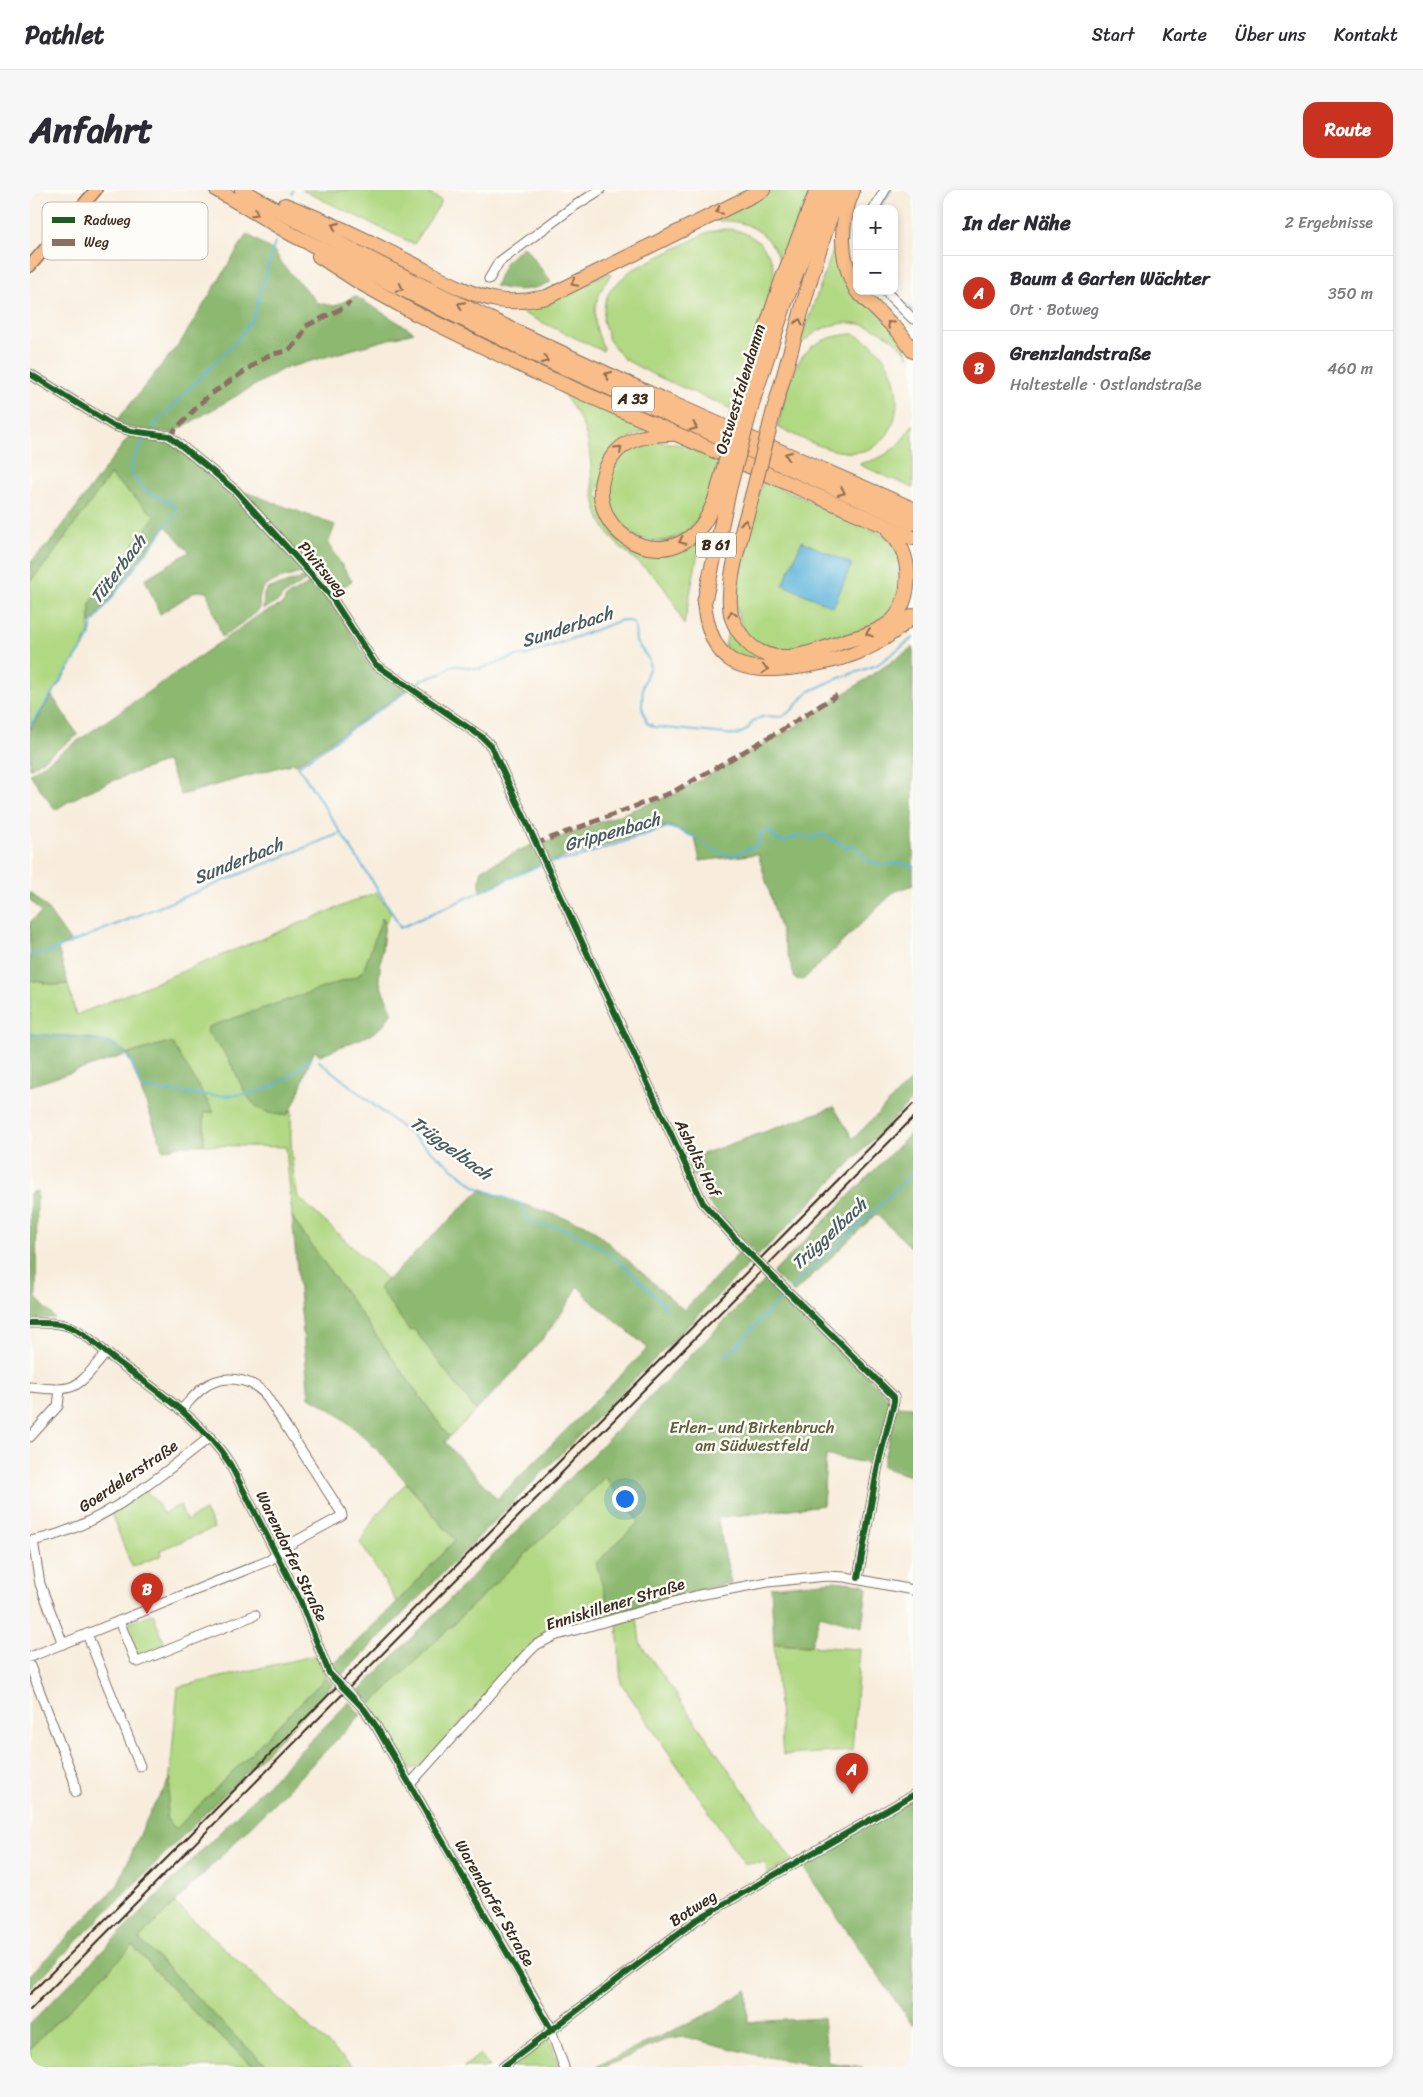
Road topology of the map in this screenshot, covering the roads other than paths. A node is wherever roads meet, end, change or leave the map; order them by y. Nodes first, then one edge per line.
1 (96, 190) edge
2 (217, 190) edge
3 (600, 190) edge
4 (763, 190) edge
5 (817, 190) edge
6 (828, 190) edge
7 (841, 190) edge
8 (853, 190) edge
9 (885, 190) edge
10 (243, 191) edge
11 (85, 202) edge
12 (876, 205) edge
13 (293, 235) junction
14 (42, 250) edge
15 (31, 262) edge
16 (489, 279) dead end
17 (853, 283) edge
18 (861, 295) edge
19 (889, 295) edge
20 (913, 319) edge
21 (913, 351) edge
22 (30, 374) edge
23 (749, 395) junction
24 (676, 434) junction
25 (725, 484) junction
26 (913, 510) edge
27 (870, 519) junction
28 (913, 523) edge
29 (913, 538) edge
30 (913, 616) edge
31 (535, 844) joint
32 (30, 1323) edge
33 (106, 1353) junction
34 (30, 1387) edge
35 (60, 1390) junction
36 (181, 1410) junction
37 (30, 1437) edge
38 (210, 1437) junction
39 (32, 1541) edge
40 (278, 1554) junction
41 (858, 1578) junction
42 (913, 1590) edge
43 (255, 1615) dead end
44 (119, 1621) junction
45 (87, 1634) junction
46 (63, 1644) junction
47 (30, 1657) edge
48 (30, 1666) edge
49 (140, 1766) dead end
50 (411, 1784) junction
51 (76, 1792) dead end
52 (913, 1795) edge
53 (551, 2029) junction
54 (503, 2067) edge
55 (564, 2067) edge

1 - 11 main road
2 -> 13 highway, A 33
3 - 16 street
4 -> 10 highway
5 - 23 highway
6 - 23 highway, Ostwestfalendamm
27 -> 7 highway, bridge
8 - 17 highway
9 - 12 street
26 -> 10 highway, A 33
13 - 24 highway
13 -> 28 highway, A 33
14 - 15 main road
21 -> 18 highway
19 - 20 street
22 - 31 street, Pivitsweg
23 - 25 highway, bridge
25 -> 24 highway
24 - 27 highway
25 -> 30 highway, B 61
27 - 29 highway
31 - 41 street, Asholts Hof
32 - 33 street, Warendorfer Straße
33 - 35 street
33 - 36 street, Warendorfer Straße
34 - 35 street
35 - 37 street
36 - 38 street, Warendorfer Straße
36 - 40 street
38 - 39 street, Goerdelerstraße
38 - 40 street, Warendorfer Straße
39 - 46 street
40 - 44 street
40 - 50 street, Warendorfer Straße
41 - 42 street, Enniskillener Straße
41 - 50 street, Enniskillener Straße
43 - 44 street
44 - 45 street
45 - 46 street
45 - 49 street
46 - 47 street
48 - 51 street
50 - 53 street, Warendorfer Straße
52 - 53 street, Botweg
53 - 54 street, Botweg
53 - 55 street, Warendorfer Straße

